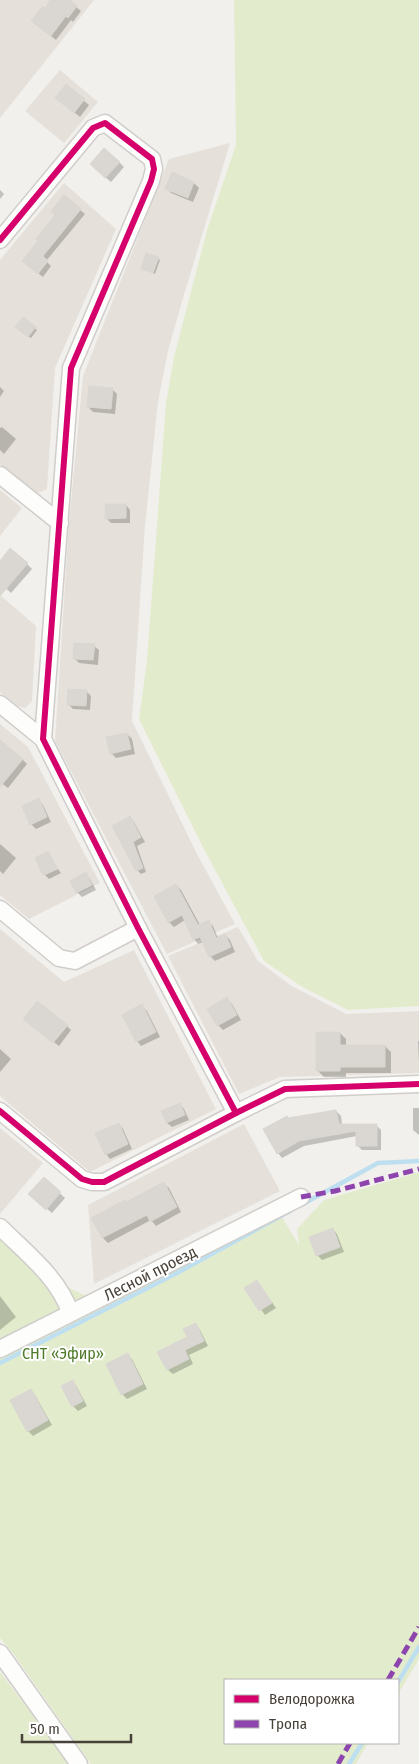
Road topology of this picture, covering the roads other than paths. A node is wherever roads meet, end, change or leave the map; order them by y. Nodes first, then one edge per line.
1 (0, 240) edge
2 (0, 475) edge
3 (60, 523) junction
4 (0, 704) edge
5 (43, 739) junction
6 (0, 909) edge
7 (138, 928) junction
8 (419, 1084) edge
9 (0, 1111) edge
10 (236, 1113) junction
11 (301, 1197) dead end
12 (0, 1227) edge
13 (70, 1312) junction
14 (0, 1348) edge
15 (0, 1653) edge
16 (80, 1764) edge

1 - 3 street
2 - 3 street
3 - 5 street
4 - 5 street
5 - 7 street
6 - 7 street
7 - 10 street
8 - 10 street
9 - 10 street
11 - 13 street, Лесной проезд
12 - 13 street
13 - 14 street, Лесной проезд
15 - 16 street

